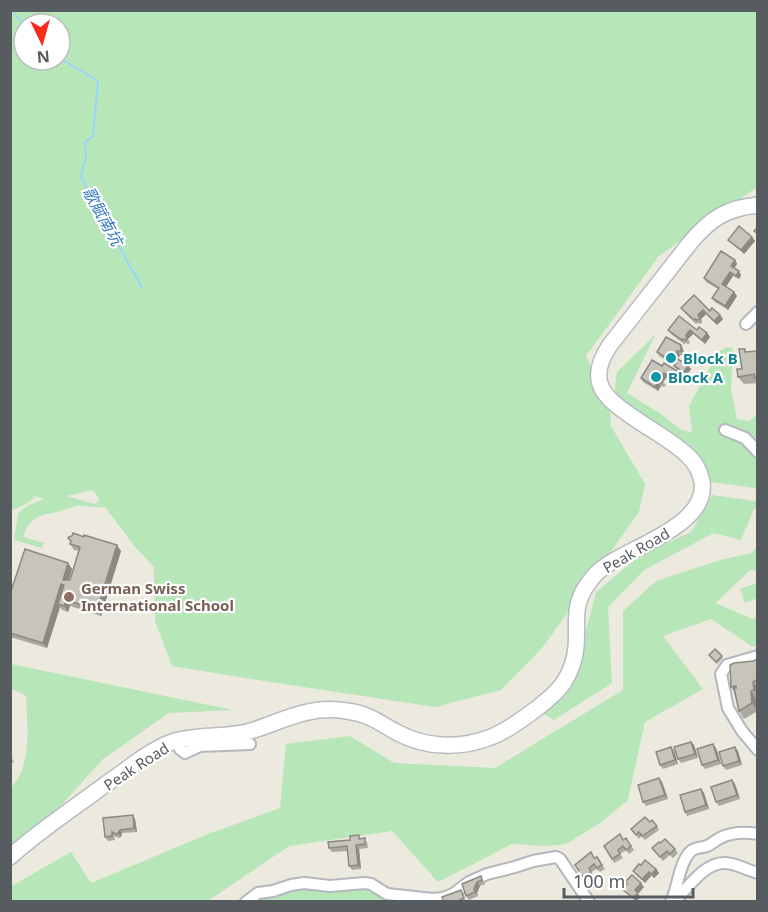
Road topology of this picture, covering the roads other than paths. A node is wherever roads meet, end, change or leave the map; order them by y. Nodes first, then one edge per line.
1 (758, 205) edge
2 (758, 312) edge
3 (746, 324) dead end
4 (725, 430) dead end
5 (758, 452) edge
6 (758, 656) edge
7 (176, 741) junction
8 (250, 744) dead end
9 (756, 748) edge
10 (758, 834) edge
11 (10, 856) edge
12 (758, 873) edge
13 (246, 902) edge
14 (590, 902) edge
15 (672, 902) edge

1 - 7 main road, Peak Road
2 - 3 street
4 - 5 street
6 - 9 street
7 - 8 street
7 - 11 main road, Peak Road
10 - 15 street
12 - 15 street
13 - 14 street

